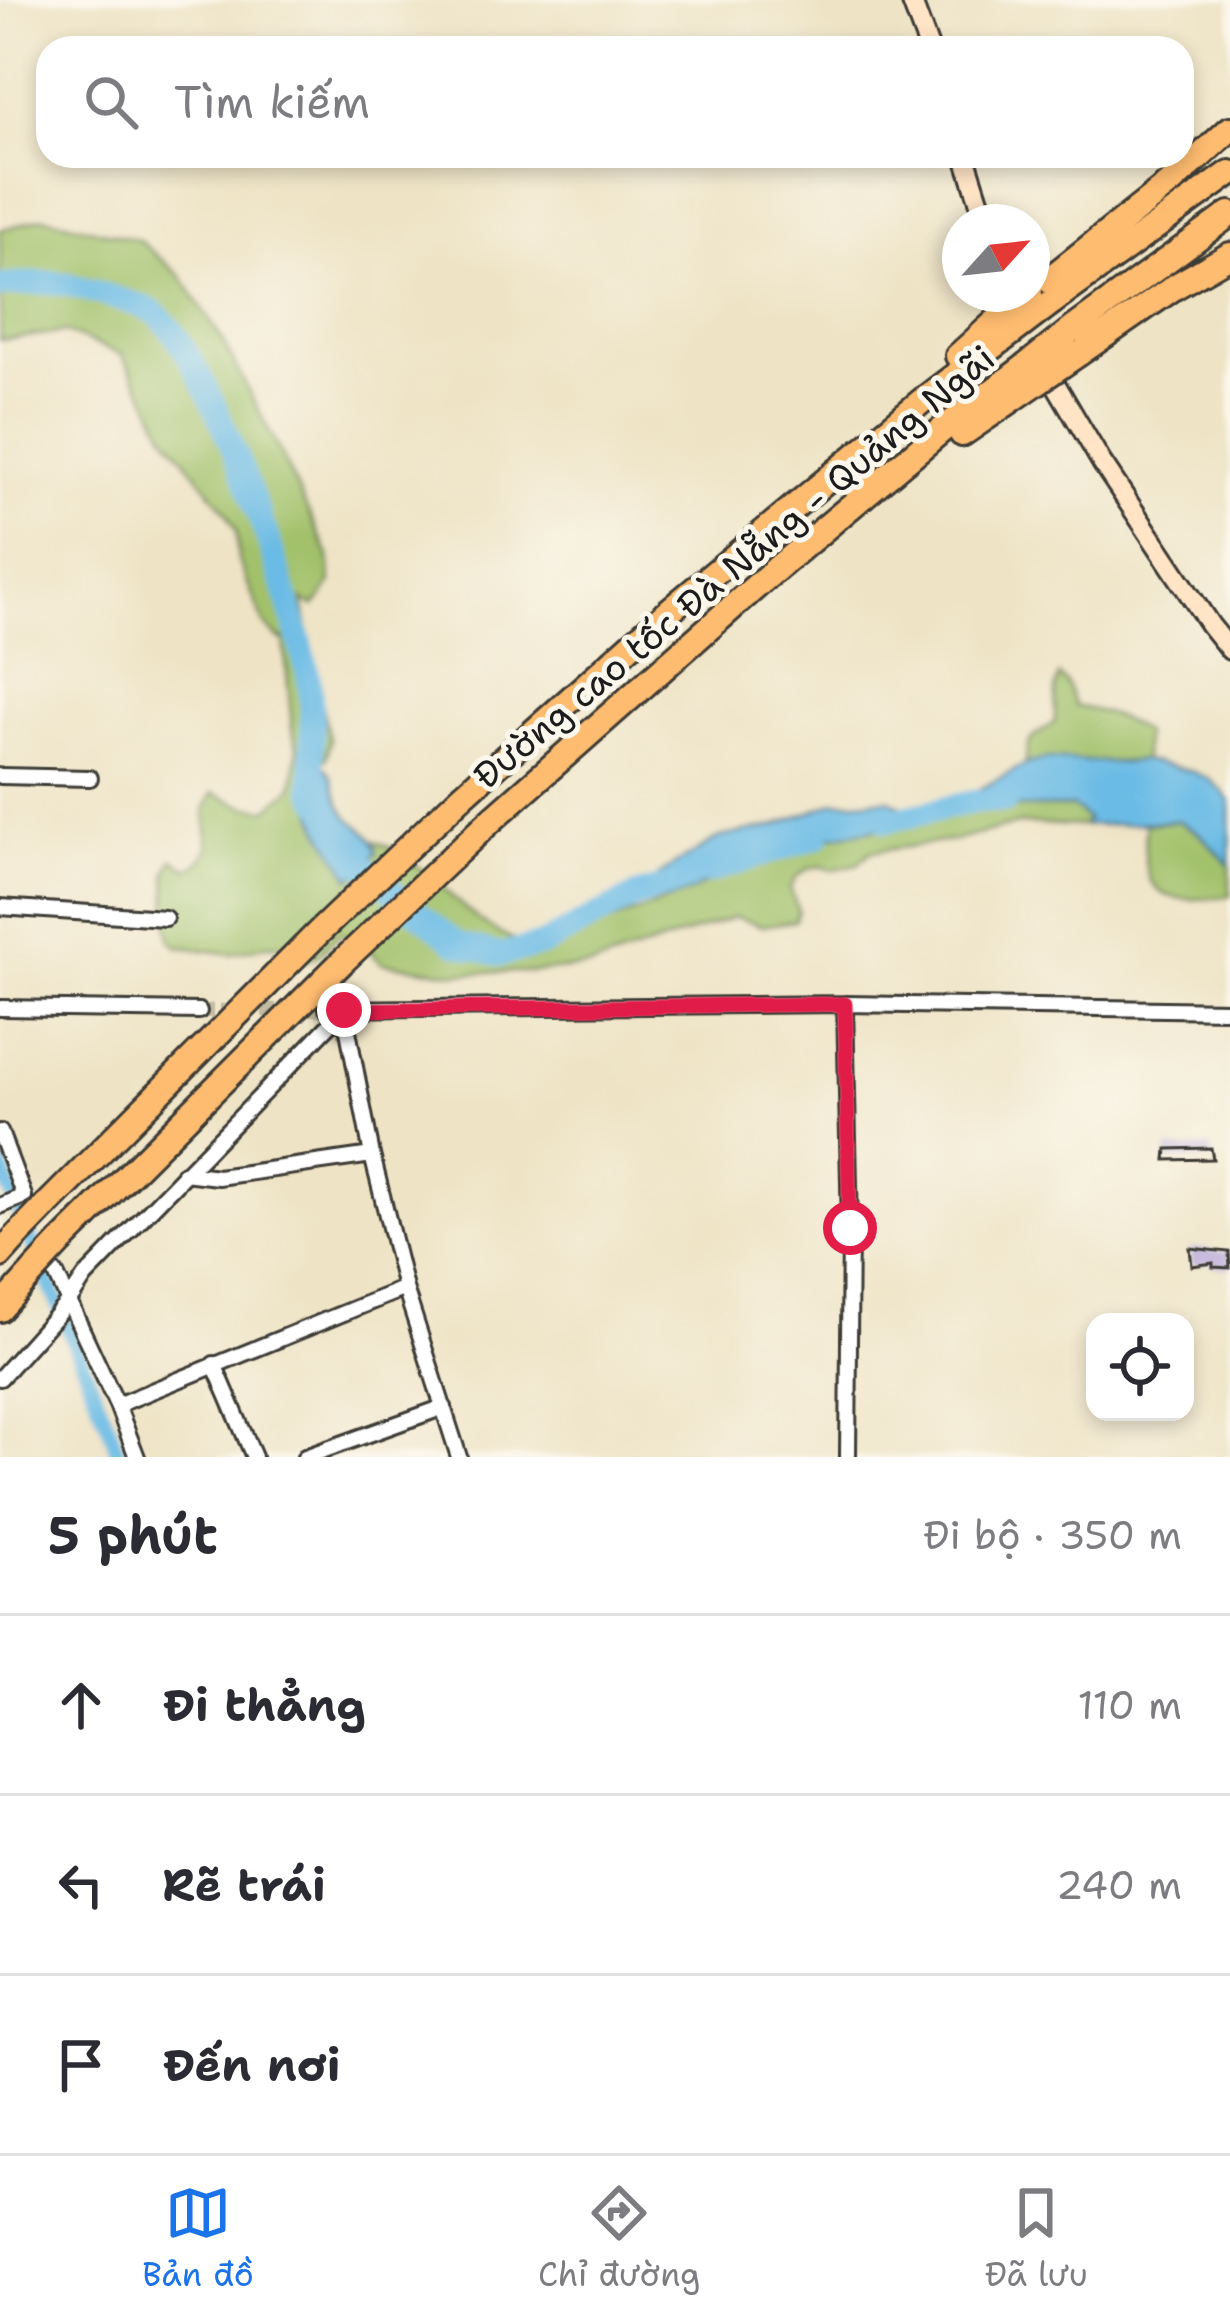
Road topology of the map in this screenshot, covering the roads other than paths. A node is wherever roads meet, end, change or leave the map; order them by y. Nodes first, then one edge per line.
1 (911, 0) edge
2 (924, 36) edge
3 (1230, 129) edge
4 (1194, 162) edge
5 (969, 168) edge
6 (1188, 168) edge
7 (1230, 172) edge
8 (980, 204) edge
9 (1230, 214) edge
10 (1230, 255) edge
11 (1050, 284) edge
12 (1050, 286) edge
13 (1019, 312) edge
14 (1074, 343) junction
15 (1039, 378) junction
16 (1230, 650) edge
17 (0, 776) edge
18 (90, 778) dead end
19 (0, 907) edge
20 (165, 918) dead end
21 (845, 1004) junction
22 (0, 1008) edge
23 (336, 1009) junction
24 (1230, 1010) edge
25 (199, 1011) tunnel mouth
26 (0, 1132) edge
27 (372, 1154) junction
28 (184, 1173) junction
29 (6, 1204) edge
30 (8, 1246) edge
31 (45, 1272) junction
32 (405, 1288) junction
33 (68, 1302) junction
34 (0, 1309) edge
35 (214, 1364) junction
36 (0, 1378) edge
37 (117, 1405) junction
38 (444, 1407) junction
39 (137, 1457) edge
40 (254, 1457) edge
41 (305, 1457) edge
42 (459, 1457) edge
43 (848, 1457) edge

1 - 2 main road
3 - 4 highway
5 - 8 main road
6 - 11 highway
7 - 12 highway
9 - 14 highway
10 - 14 highway
13 - 30 highway, Đường cao tốc Đà Nẵng - Quảng Ngãi, bridge
14 - 15 highway, Đường cao tốc Đà Nẵng - Quảng Ngãi, bridge
15 - 16 main road
15 - 31 highway, Đường cao tốc Đà Nẵng - Quảng Ngãi, bridge
17 - 18 street
19 - 20 street
21 - 23 street
21 - 24 street
21 - 43 street
22 - 25 street
23 - 27 street
23 - 28 street
26 - 29 street
27 - 28 street
27 - 32 street
28 - 33 street
31 - 33 street
31 - 34 highway
32 - 35 street
32 - 38 street
33 - 36 street
33 - 37 street
35 - 37 street
35 - 40 street
37 - 39 street
38 - 41 street
38 - 42 street

